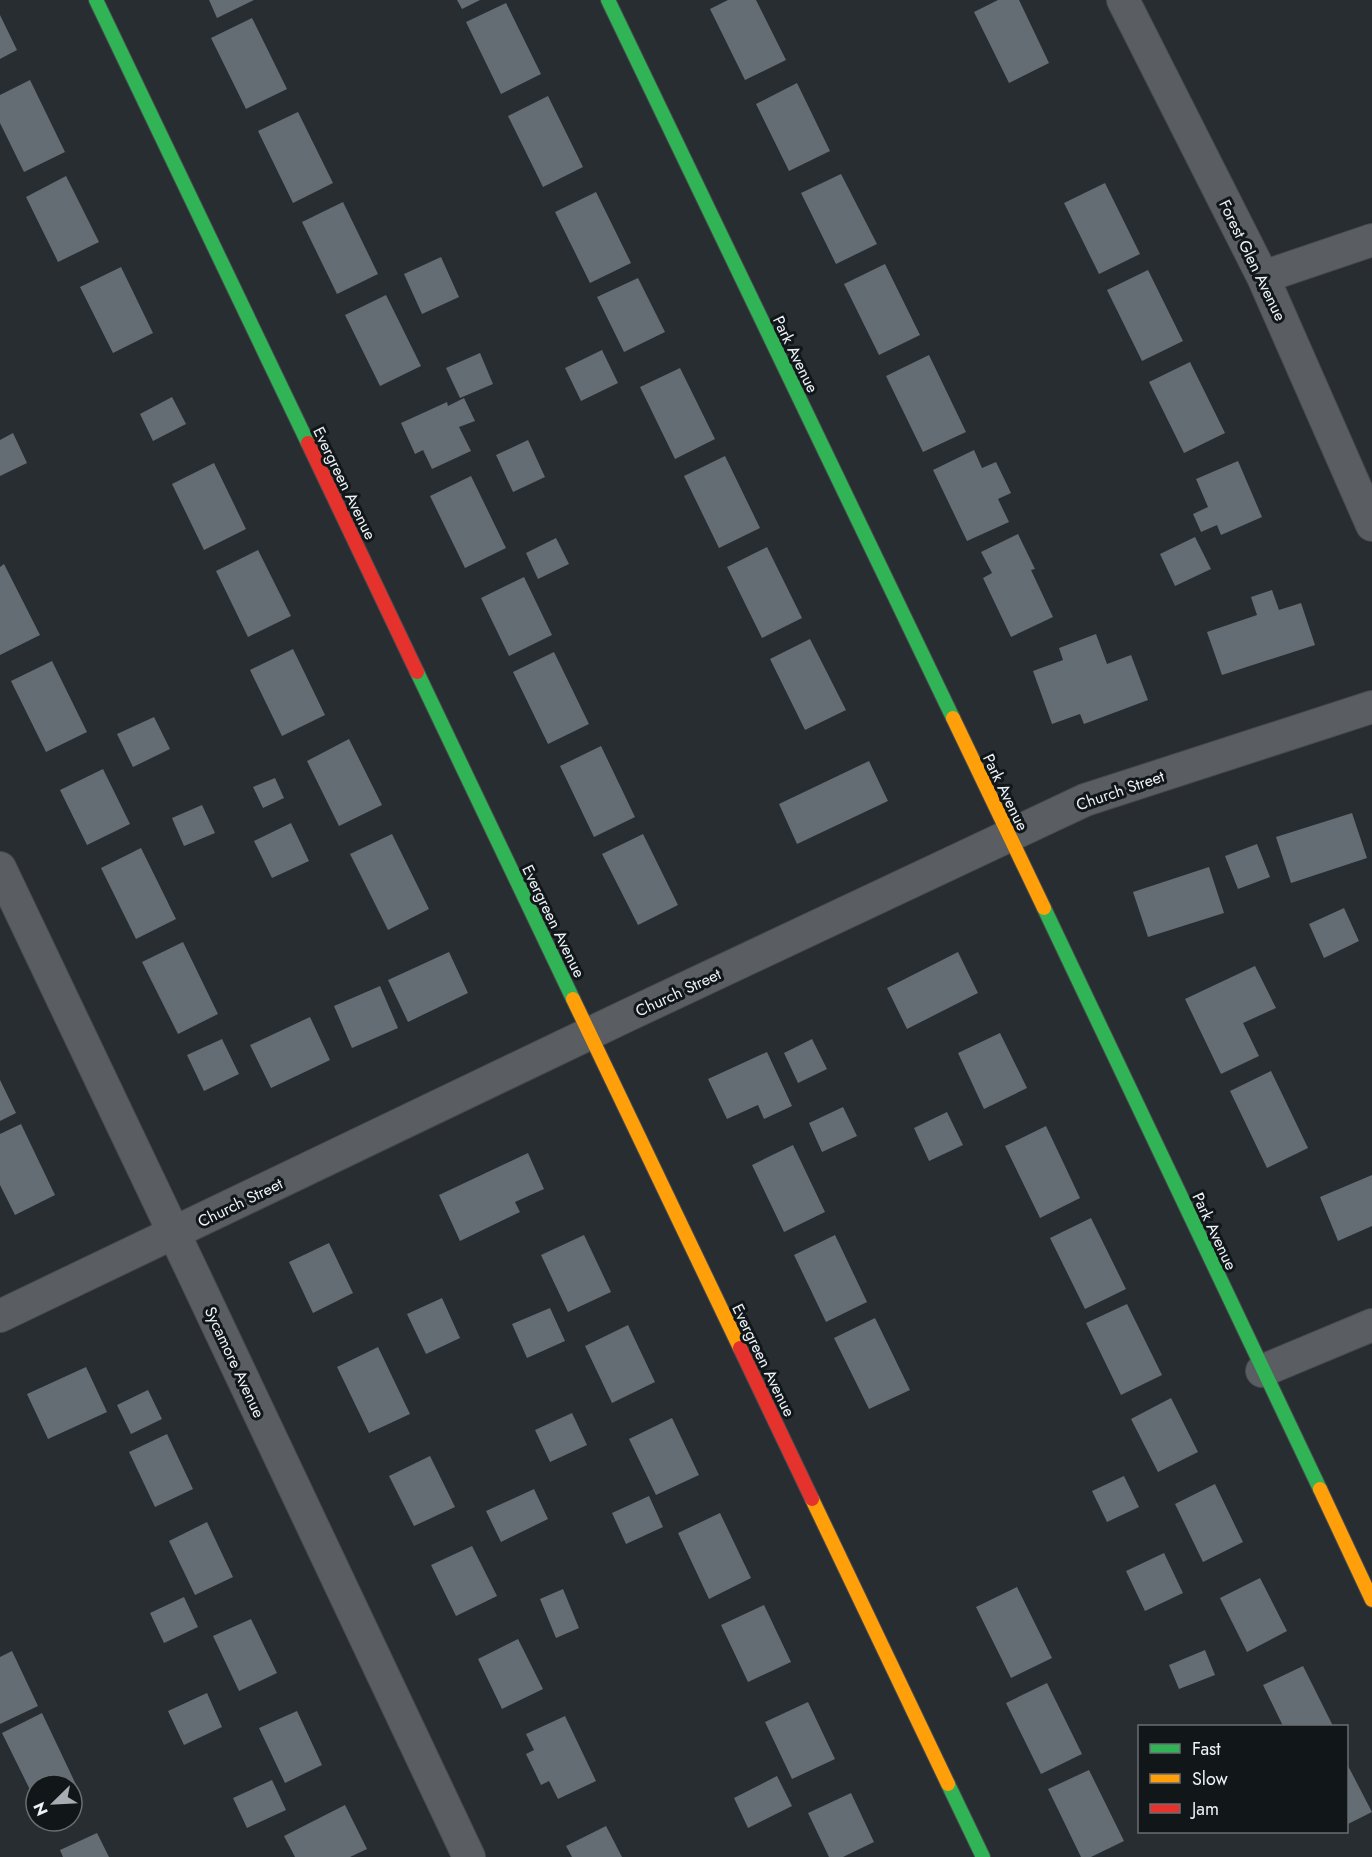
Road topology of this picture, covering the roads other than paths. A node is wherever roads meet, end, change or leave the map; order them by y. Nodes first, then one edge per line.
1 (96, 0) edge
2 (608, 0) edge
3 (1123, 0) edge
4 (1372, 240) edge
5 (1263, 278) junction
6 (1372, 525) edge
7 (1372, 707) edge
8 (1009, 835) junction
9 (0, 868) edge
10 (589, 1034) junction
11 (174, 1233) junction
12 (0, 1316) edge
13 (1372, 1325) edge
14 (1262, 1371) junction
15 (1372, 1600) edge
16 (469, 1857) edge
17 (983, 1857) edge

1 - 10 street, Evergreen Avenue
2 - 8 street, Park Avenue
3 - 5 street, Forest Glen Avenue
4 - 5 street
5 - 6 street, Forest Glen Avenue
7 - 8 street, Church Street
8 - 10 street, Church Street
8 - 14 street, Park Avenue
9 - 11 street, Sycamore Avenue
10 - 11 street, Church Street
10 - 17 street, Evergreen Avenue
11 - 12 street, Church Street
11 - 16 street, Sycamore Avenue
13 - 14 street
14 - 15 street, Park Avenue

